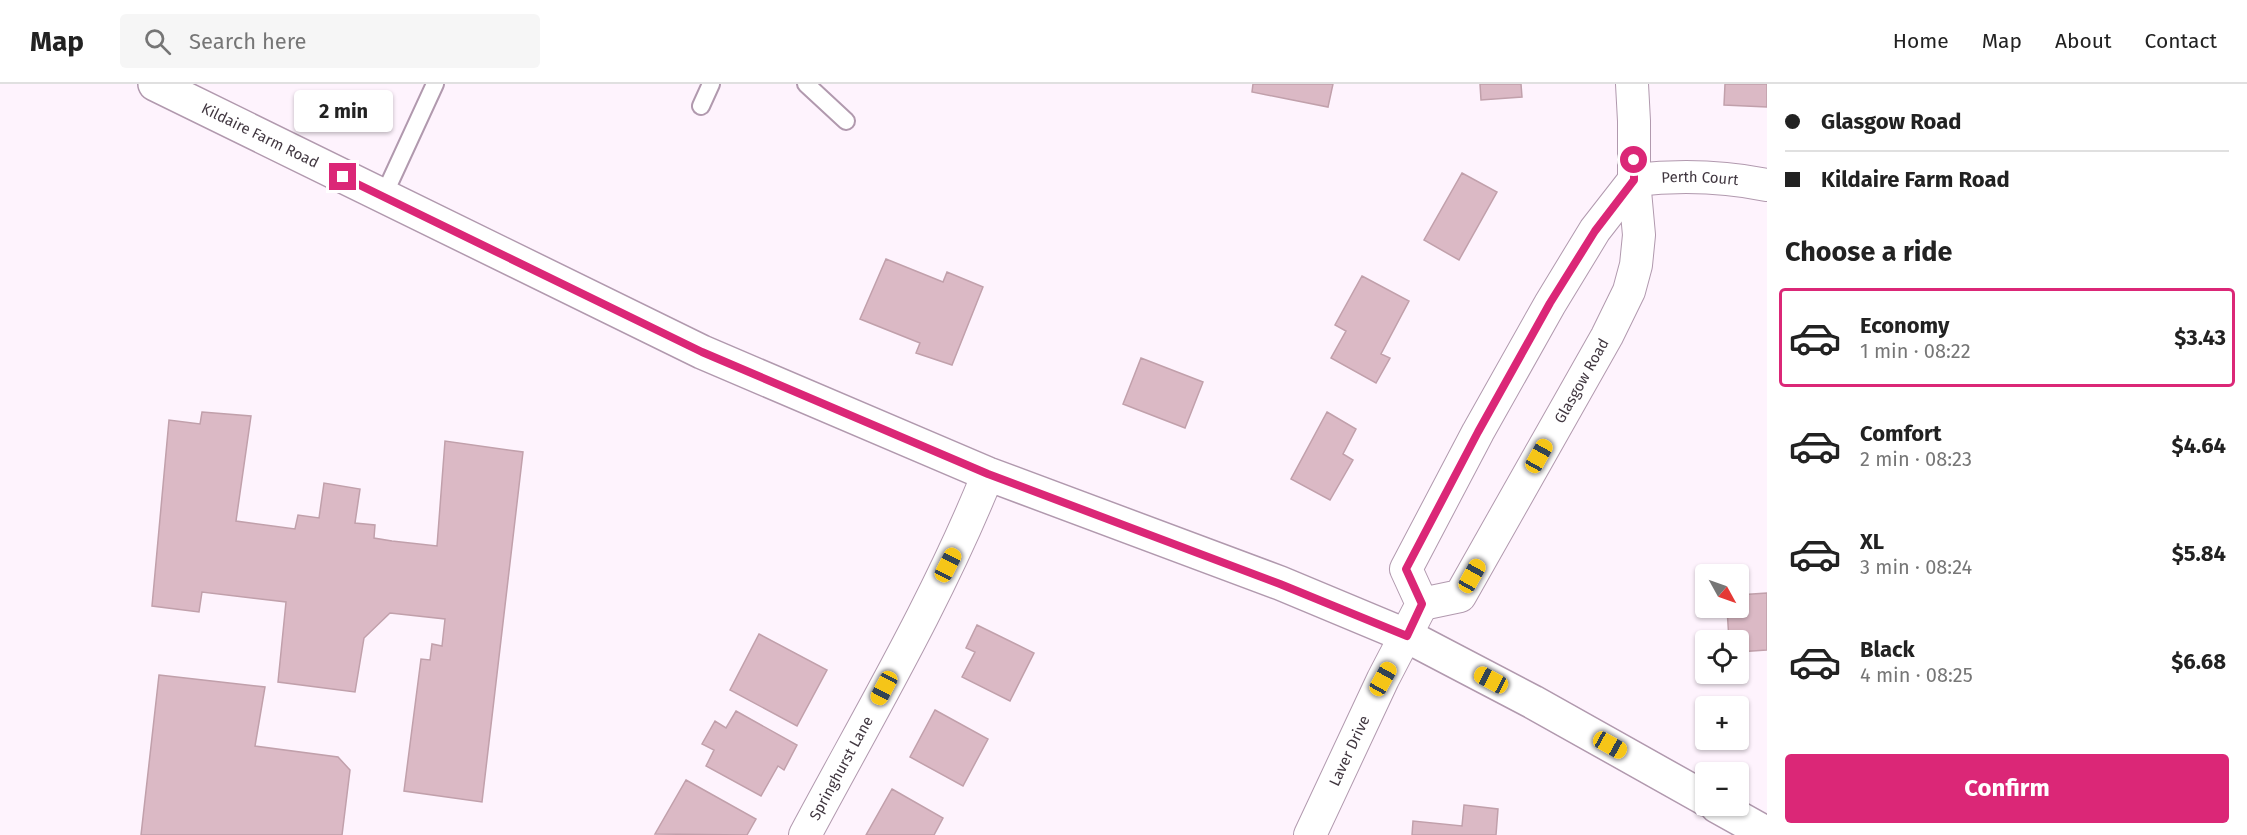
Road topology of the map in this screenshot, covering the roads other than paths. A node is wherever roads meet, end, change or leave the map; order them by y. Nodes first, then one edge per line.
1 (155, 84) edge
2 (435, 84) edge
3 (711, 84) edge
4 (806, 84) edge
5 (1632, 84) edge
6 (701, 106) dead end
7 (846, 121) dead end
8 (1634, 180) junction
9 (1767, 185) edge
10 (383, 197) junction
11 (988, 474) junction
12 (1422, 604) junction
13 (1407, 636) junction
14 (1695, 793) edge
15 (1735, 816) edge
16 (1767, 834) edge
17 (805, 835) edge
18 (1310, 835) edge

1 - 10 main road, Kildaire Farm Road
2 - 10 lane
3 - 6 lane
4 - 7 lane
5 - 8 street, Glasgow Road
8 - 9 street, Perth Court
8 - 12 street
8 - 12 street, Glasgow Road
10 - 11 main road, Kildaire Farm Road
11 - 13 main road, Kildaire Farm Road
11 - 17 street, Springhurst Lane
12 - 13 street
13 - 14 main road, Kildaire Farm Road
13 - 18 street, Laver Drive
15 - 16 main road

